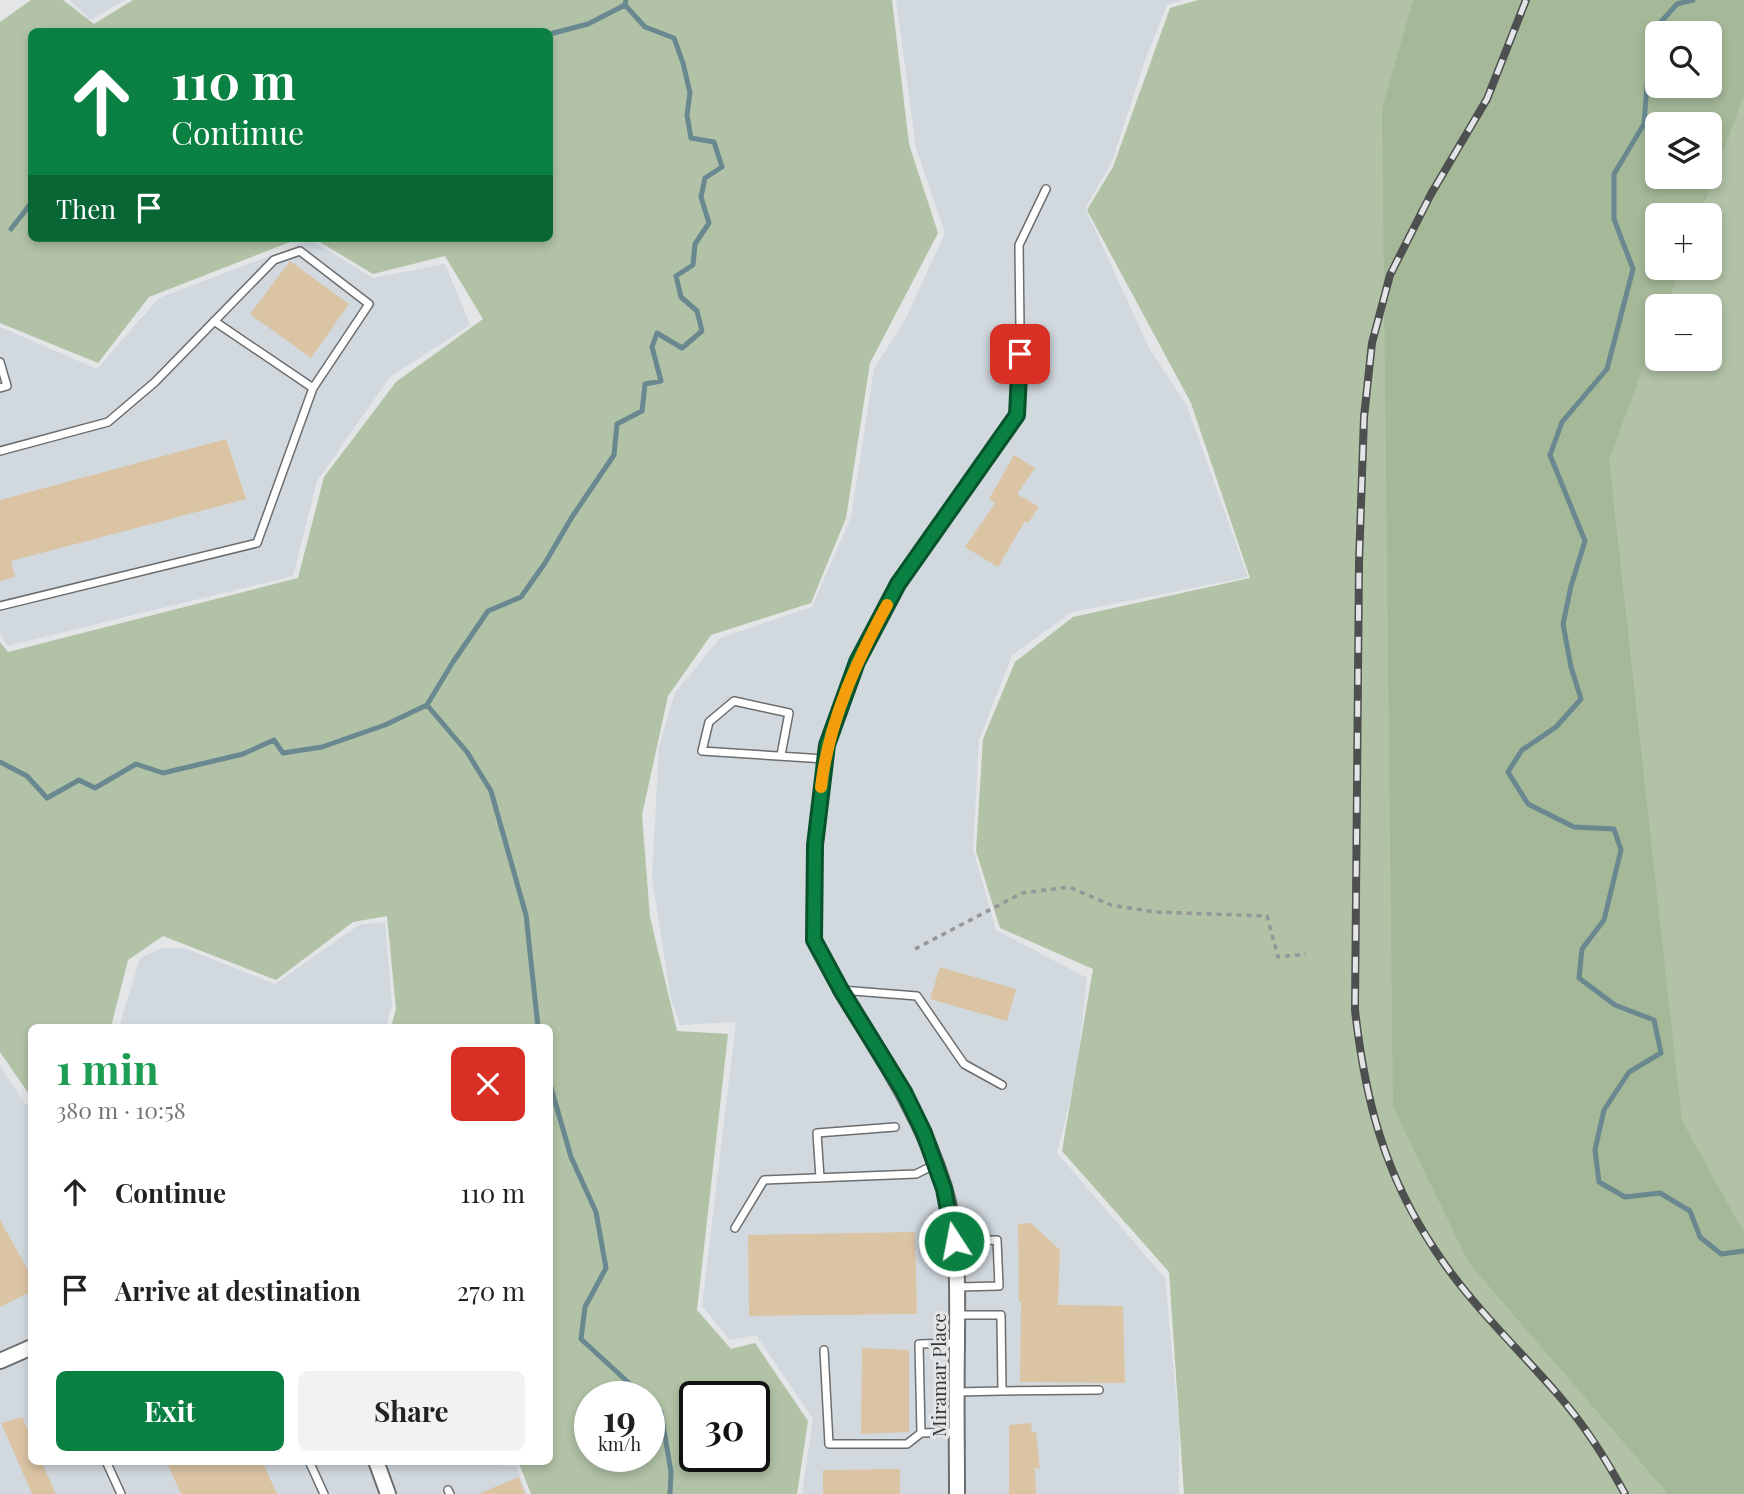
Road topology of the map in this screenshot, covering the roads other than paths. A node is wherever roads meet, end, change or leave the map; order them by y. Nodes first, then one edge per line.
1 (1046, 190) dead end
2 (214, 321) junction
3 (0, 362) edge
4 (0, 388) edge
5 (313, 388) junction
6 (0, 451) edge
7 (0, 606) edge
8 (781, 755) junction
9 (825, 759) junction
10 (841, 990) junction
11 (1002, 1085) dead end
12 (895, 1127) dead end
13 (936, 1164) junction
14 (820, 1178) junction
15 (735, 1228) dead end
16 (954, 1241) junction
17 (958, 1287) junction
18 (957, 1315) junction
19 (957, 1343) junction
20 (28, 1348) edge
21 (824, 1350) dead end
22 (0, 1360) edge
23 (1099, 1390) dead end
24 (1002, 1391) junction
25 (957, 1392) junction
26 (957, 1432) junction
27 (921, 1433) junction
28 (108, 1465) edge
29 (311, 1465) edge
30 (377, 1465) edge
31 (121, 1494) edge
32 (324, 1494) edge
33 (388, 1494) edge
34 (957, 1494) edge

1 - 9 lane
2 - 5 lane
2 - 5 lane
2 - 6 lane
3 - 4 lane
5 - 7 lane
8 - 8 lane
8 - 9 lane
9 - 10 lane
10 - 11 lane
10 - 13 street, Miramar Place
12 - 14 lane
13 - 14 lane
13 - 16 street, Miramar Place
14 - 15 lane
16 - 17 street, Miramar Place
16 - 17 lane
17 - 18 street, Miramar Place
18 - 19 street, Miramar Place
18 - 24 lane
19 - 25 street, Miramar Place
19 - 27 lane
20 - 22 street
21 - 27 lane
23 - 24 lane
24 - 25 lane
25 - 26 street, Miramar Place
26 - 27 lane
26 - 34 street, Miramar Place
28 - 31 lane
29 - 32 lane
30 - 33 street

